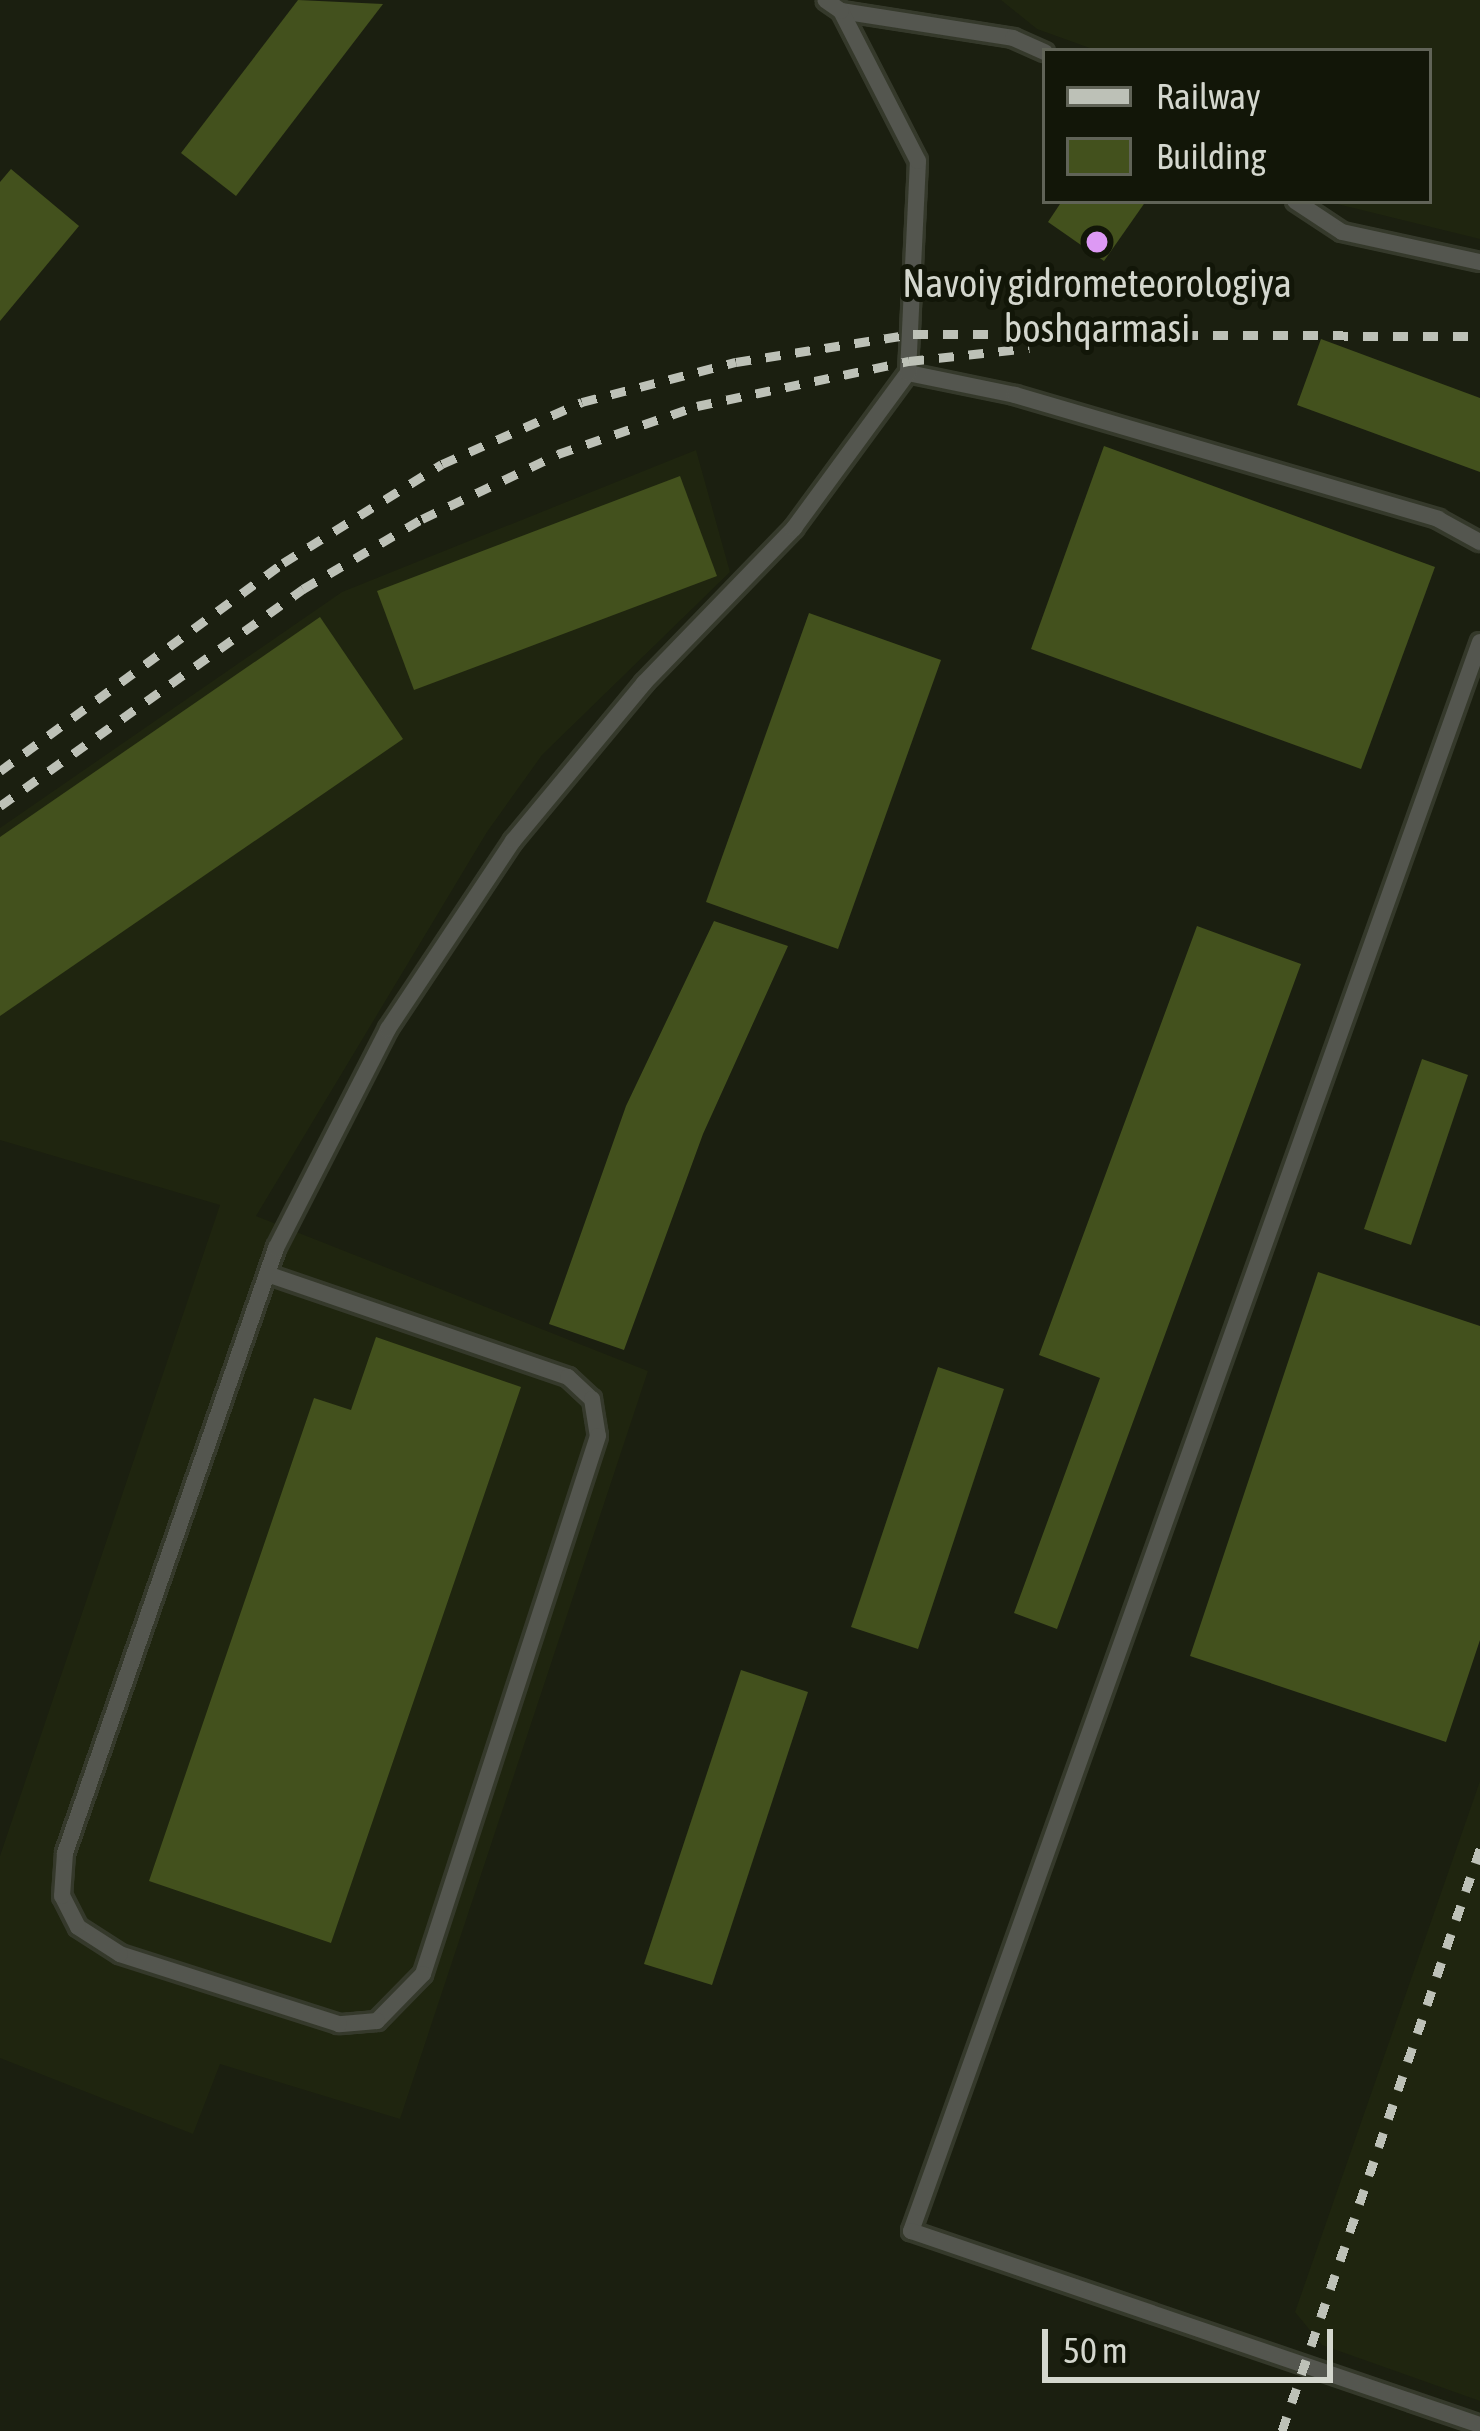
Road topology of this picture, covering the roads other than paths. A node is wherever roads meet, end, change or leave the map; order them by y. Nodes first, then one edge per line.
1 (833, 6) edge
2 (1042, 51) edge
3 (1299, 204) edge
4 (1480, 262) edge
5 (908, 373) junction
6 (1480, 542) edge
7 (1480, 642) edge
8 (267, 1274) junction
9 (1480, 2425) edge

1 - 2 lane
1 - 5 lane
3 - 4 lane
5 - 6 lane
5 - 8 lane
7 - 9 lane
8 - 8 lane

